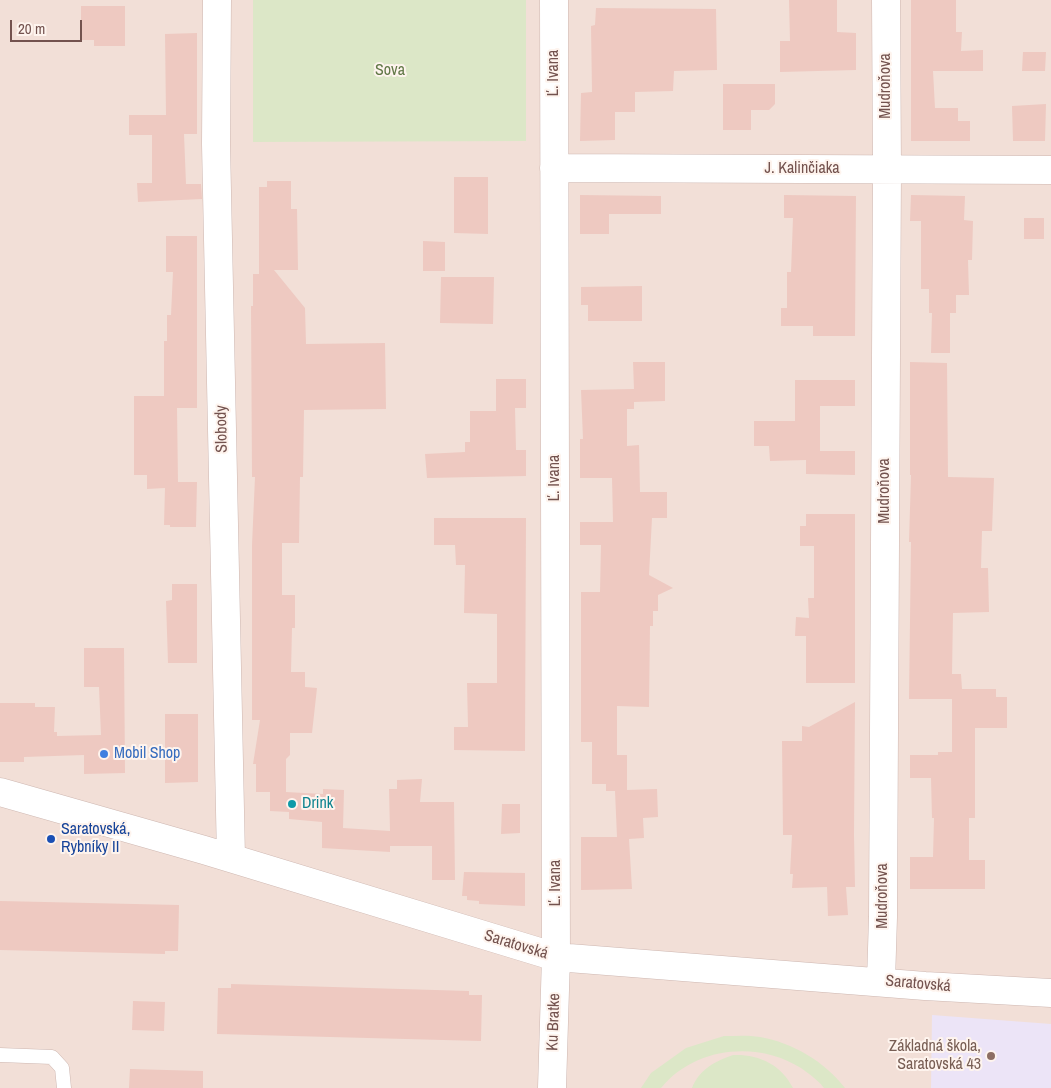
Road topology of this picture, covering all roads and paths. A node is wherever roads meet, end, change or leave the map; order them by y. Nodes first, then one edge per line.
1 (216, 0) edge
2 (554, 0) edge
3 (886, 0) edge
4 (554, 168) junction
5 (887, 169) junction
6 (1051, 170) edge
7 (0, 792) edge
8 (231, 858) junction
9 (556, 957) junction
10 (881, 982) junction
11 (1051, 993) edge
12 (0, 1056) edge
13 (64, 1088) edge
14 (552, 1088) edge

1 - 8 street, Slobody
2 - 4 street, Ľ. Ivana
3 - 5 street, Mudroňova
4 - 5 street, J. Kalinčiaka
4 - 9 street, Ľ. Ivana
5 - 6 street, J. Kalinčiaka
5 - 10 street, Mudroňova
7 - 8 street, Saratovská
8 - 9 street, Saratovská
9 - 10 street, Saratovská
9 - 14 street, Ku Bratke
10 - 11 street, Saratovská
12 - 13 lane

